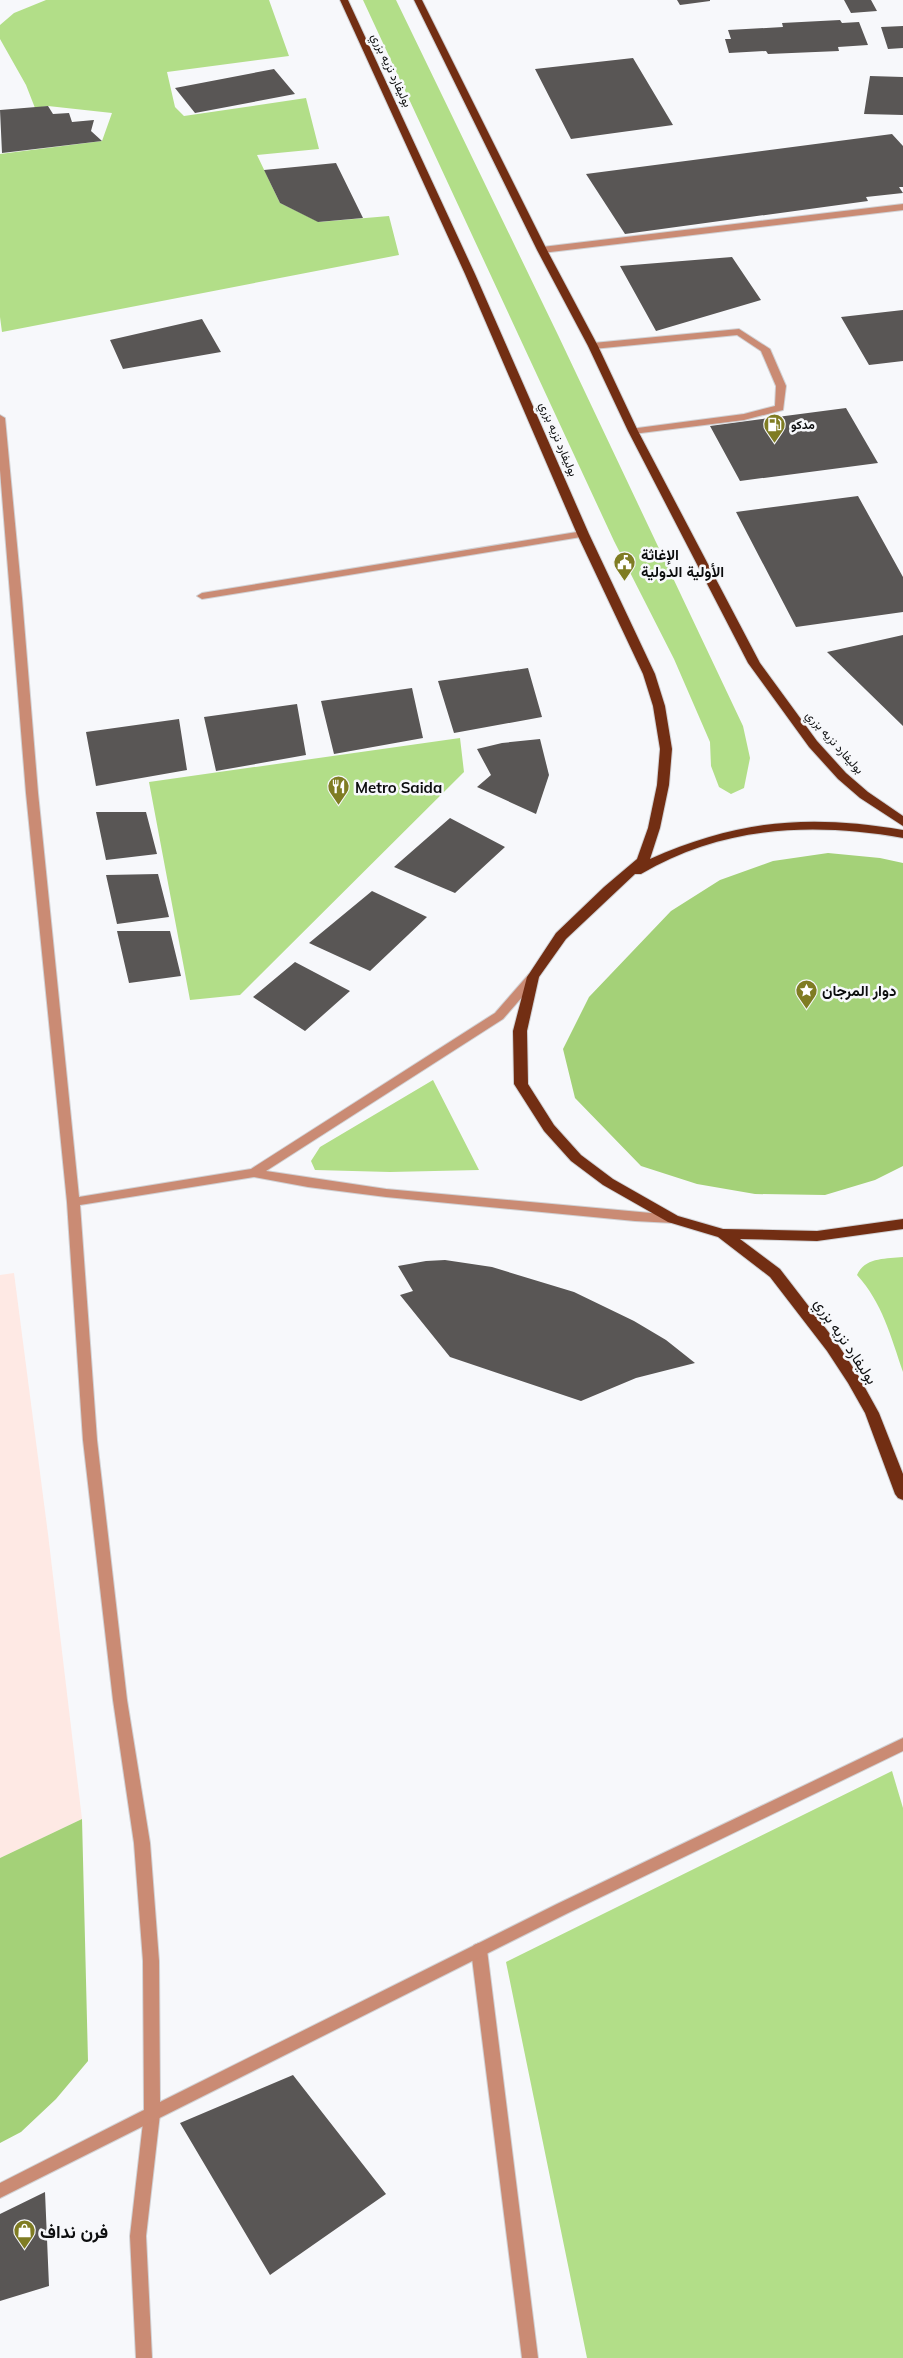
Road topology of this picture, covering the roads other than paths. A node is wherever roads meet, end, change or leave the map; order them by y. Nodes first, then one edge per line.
1 (344, 0) edge
2 (418, 0) edge
3 (903, 207) edge
4 (542, 250) junction
5 (593, 346) junction
6 (0, 418) edge
7 (633, 431) junction
8 (583, 534) junction
9 (202, 596) dead end
10 (903, 822) edge
11 (903, 834) edge
12 (608, 890) junction
13 (533, 977) junction
14 (254, 1173) junction
15 (73, 1202) junction
16 (673, 1219) junction
17 (903, 1224) edge
18 (723, 1234) junction
19 (903, 1494) edge
20 (903, 1744) edge
21 (479, 1950) junction
22 (152, 2114) junction
23 (0, 2191) edge
24 (144, 2358) edge
25 (530, 2358) edge

1 - 8 highway, بوليفارد نزيه بزري
2 - 4 highway, بوليفارد نزيه بزري
3 - 4 street
4 - 5 highway, بوليفارد نزيه بزري
5 - 7 highway, بوليفارد نزيه بزري
5 - 7 street
6 - 15 street
7 - 10 highway, بوليفارد نزيه بزري
8 - 9 street
8 - 12 highway, بوليفارد نزيه بزري
11 - 12 highway
12 - 13 highway
13 - 14 street
13 - 16 highway
14 - 15 street
14 - 16 street
15 - 22 street
16 - 18 highway
17 - 18 highway
18 - 19 highway, بوليفارد نزيه بزري
20 - 21 street
21 - 22 street
21 - 25 street
22 - 23 street
22 - 24 street

